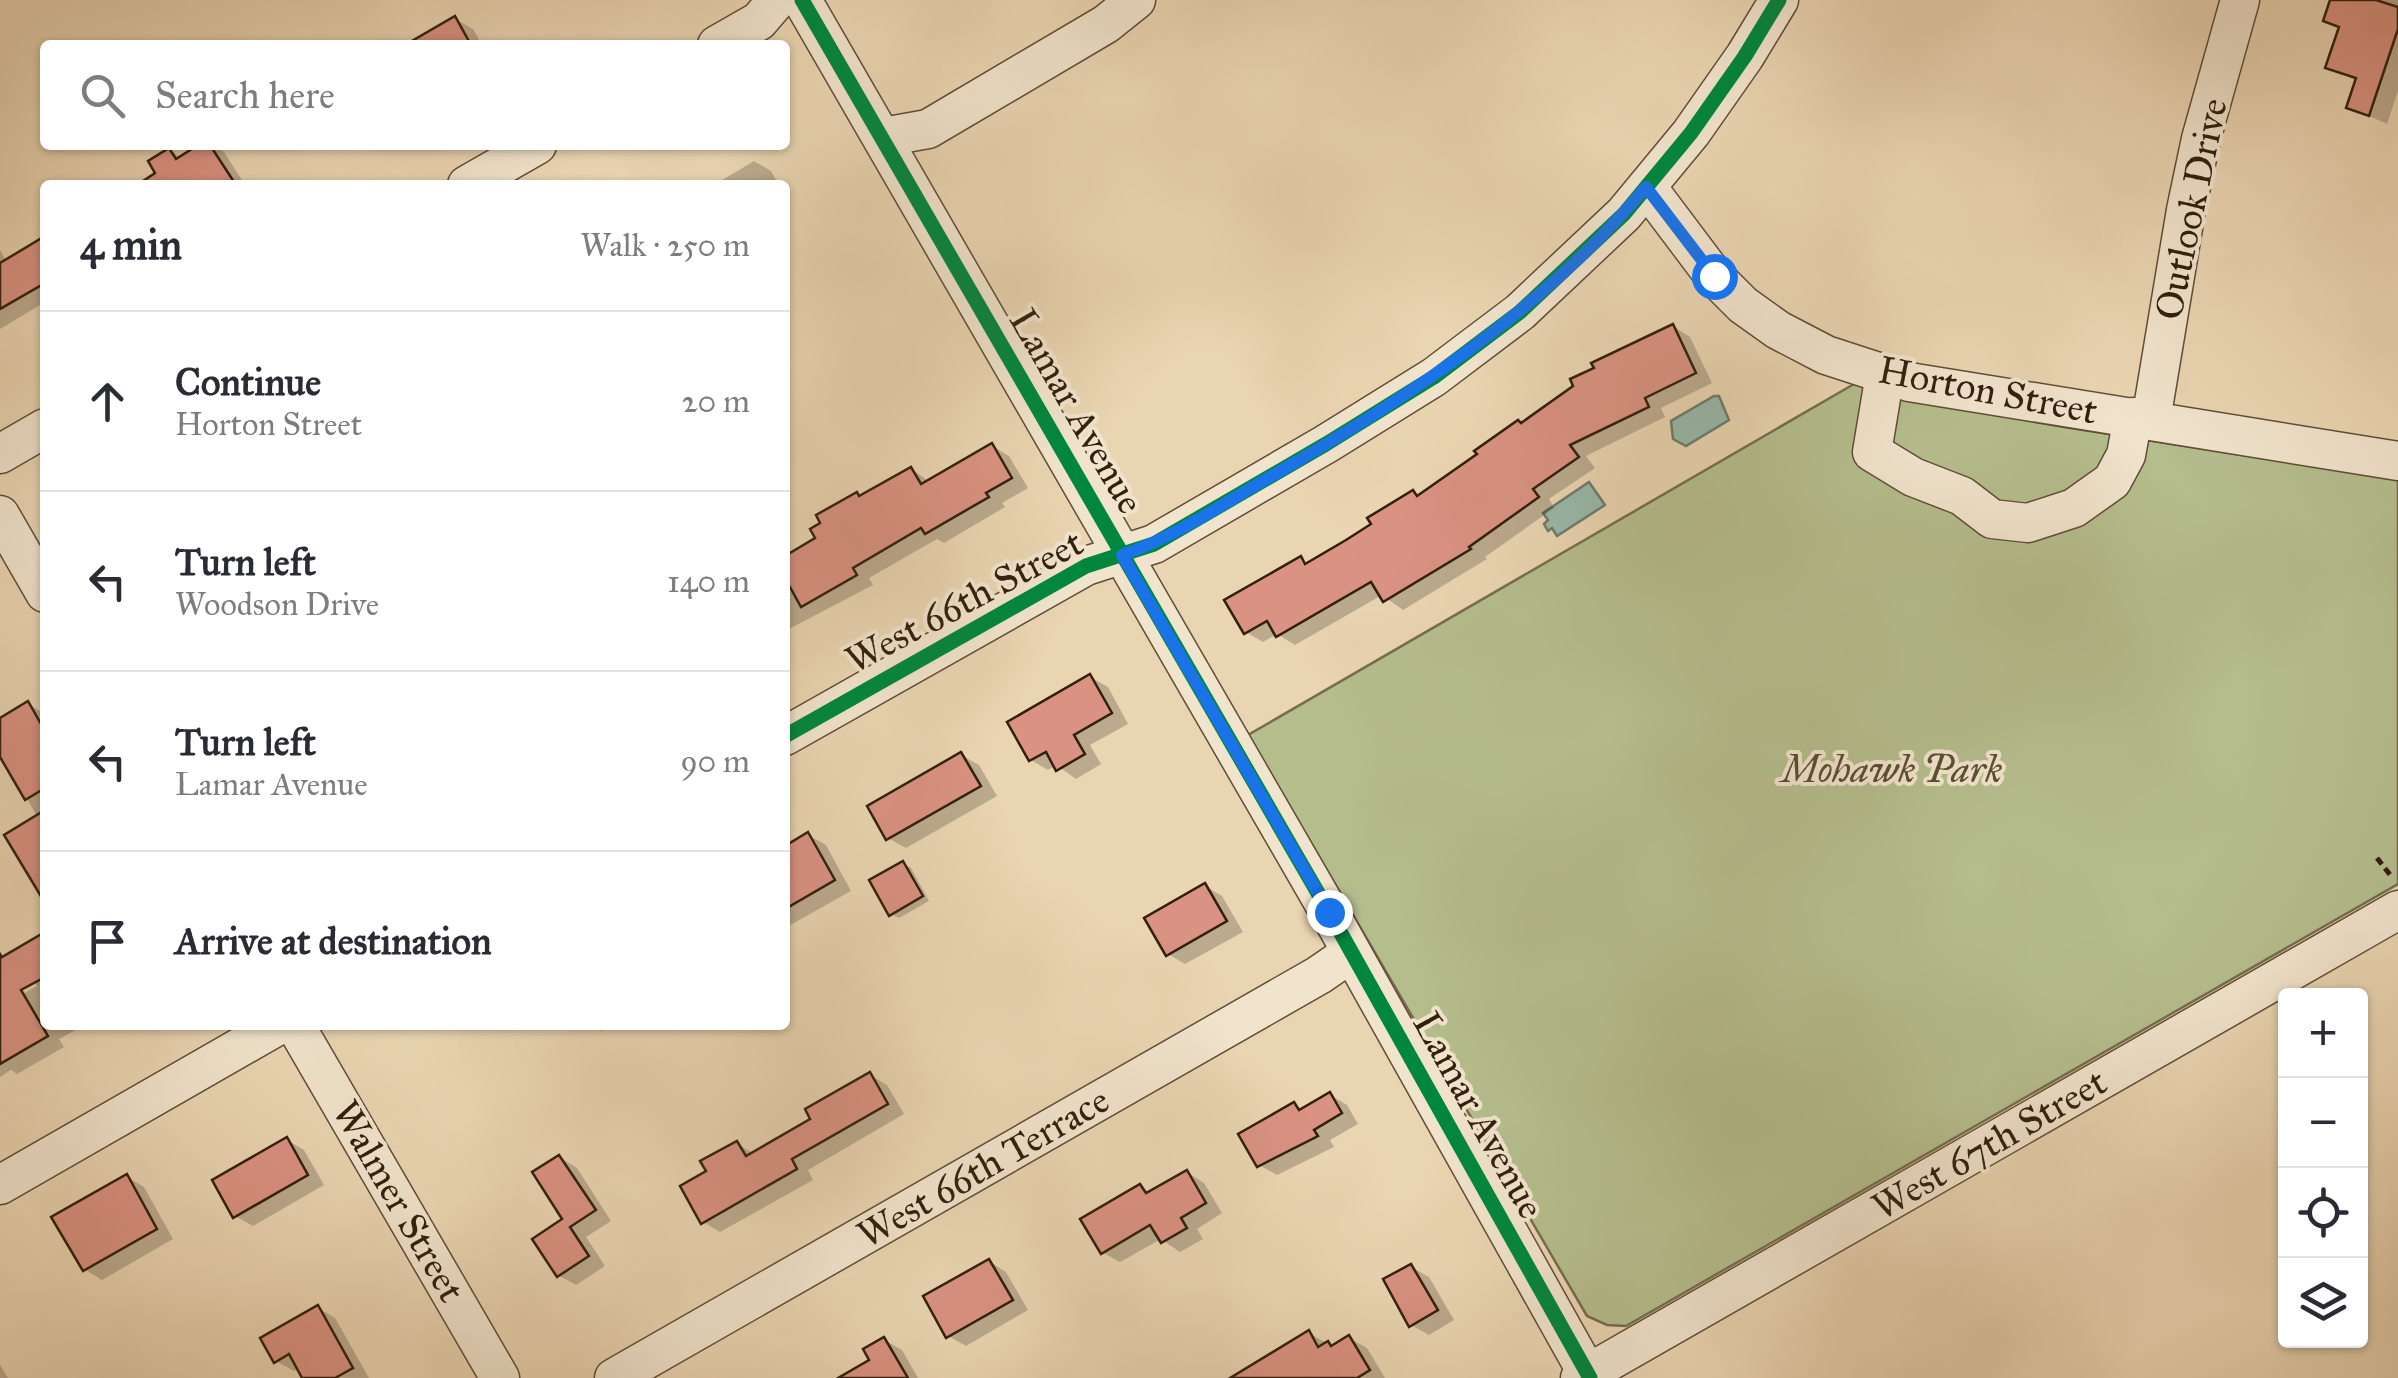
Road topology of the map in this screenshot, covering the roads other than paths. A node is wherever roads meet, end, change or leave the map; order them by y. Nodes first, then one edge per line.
1 (777, 0) edge
2 (802, 0) edge
3 (1136, 0) edge
4 (1779, 0) edge
5 (2240, 0) edge
6 (725, 40) edge
7 (883, 136) junction
8 (528, 150) edge
9 (476, 180) edge
10 (1646, 187) junction
11 (1885, 374) junction
12 (2142, 418) junction
13 (40, 431) edge
14 (0, 454) edge
15 (2398, 462) edge
16 (0, 515) edge
17 (1122, 555) junction
18 (40, 584) edge
19 (790, 733) edge
20 (2398, 910) edge
21 (1350, 953) junction
22 (270, 1030) edge
23 (299, 1030) edge
24 (0, 1185) edge
25 (1586, 1377) edge
26 (500, 1378) edge
27 (614, 1378) edge

1 - 6 street
2 - 7 street, Lamar Avenue
3 - 7 street
4 - 10 street, West 66th Street
5 - 12 street, Outlook Drive
7 - 17 street, Lamar Avenue
8 - 9 street
10 - 11 street, Horton Street
10 - 17 street, West 66th Street
11 - 12 street, Horton Street
11 - 12 street, Outlook Drive
12 - 15 street, Horton Street
13 - 14 street
16 - 18 street
17 - 19 street, West 66th Street
17 - 21 street, Lamar Avenue
20 - 25 street, West 67th Street
21 - 25 street, Lamar Avenue
21 - 27 street, West 66th Terrace
22 - 24 street
23 - 26 street, Walmer Street

